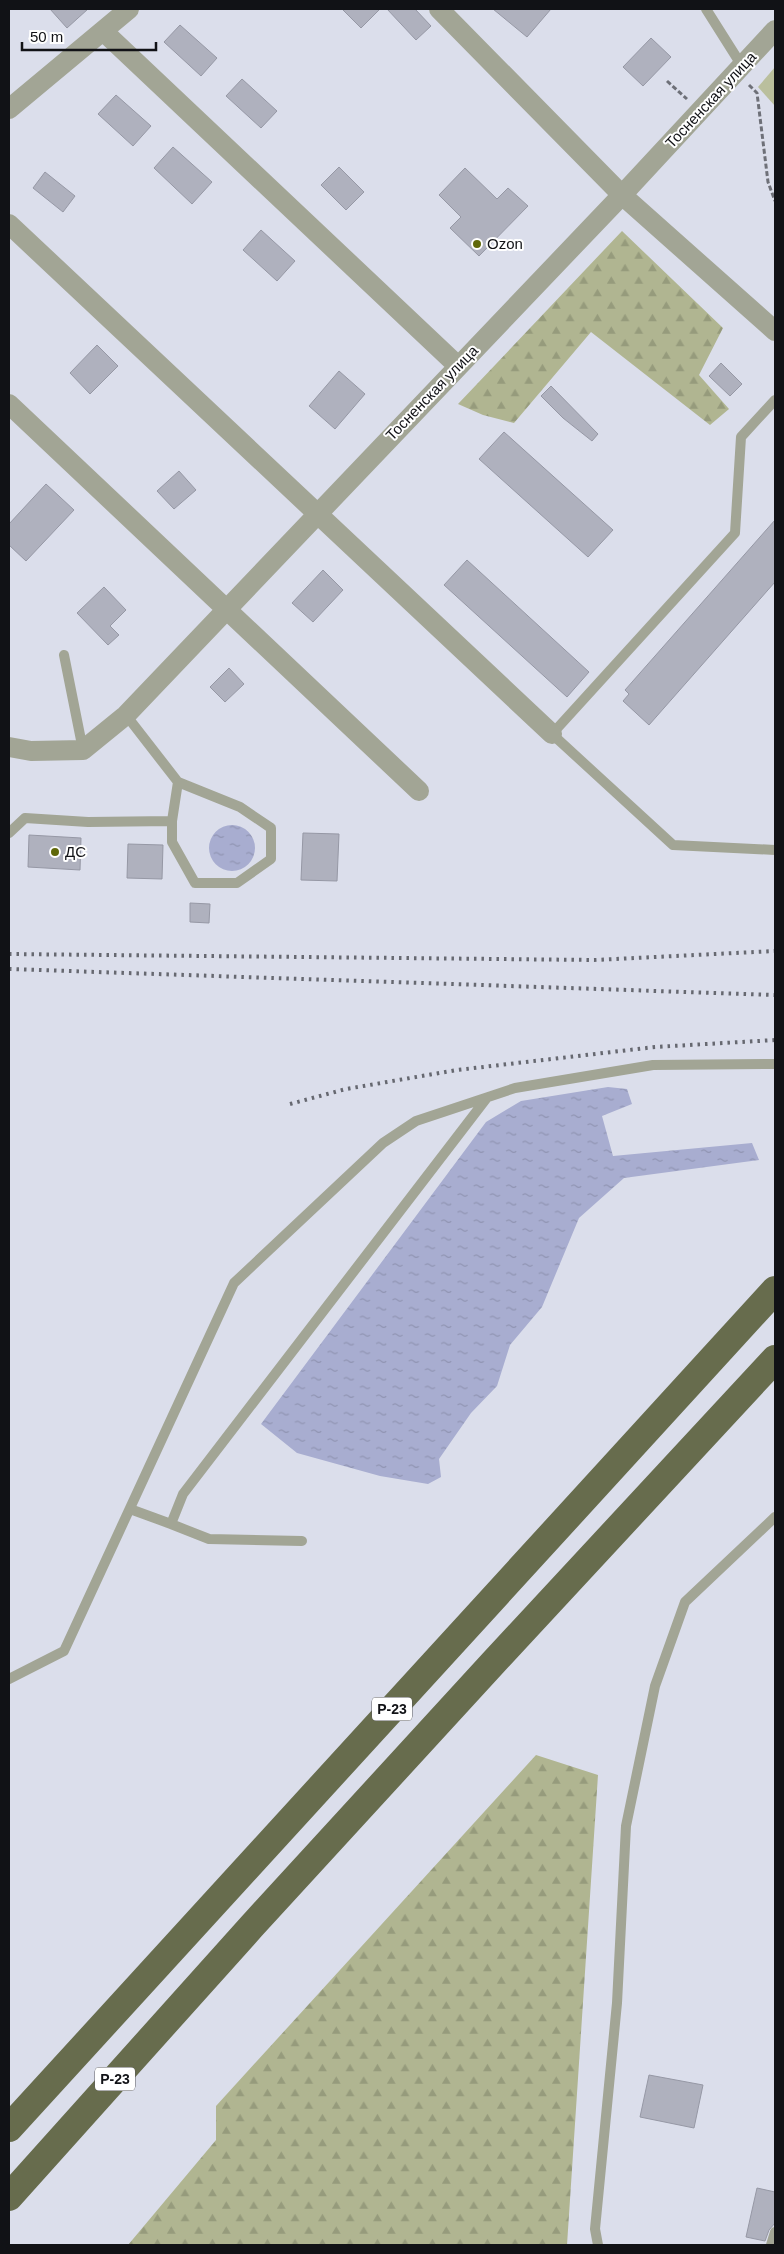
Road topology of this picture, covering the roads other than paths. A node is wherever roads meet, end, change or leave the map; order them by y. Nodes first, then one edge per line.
1 (129, 9) edge
2 (439, 9) edge
3 (706, 9) edge
4 (103, 30) junction
5 (775, 30) edge
6 (745, 75) junction
7 (9, 109) edge
8 (622, 195) junction
9 (9, 224) edge
10 (775, 331) edge
11 (458, 366) junction
12 (775, 400) edge
13 (9, 404) edge
14 (318, 514) junction
15 (227, 610) junction
16 (64, 655) dead end
17 (126, 716) junction
18 (552, 734) junction
19 (9, 747) edge
20 (83, 750) junction
21 (178, 782) junction
22 (419, 791) dead end
23 (172, 821) junction
24 (9, 833) edge
25 (775, 850) edge
26 (775, 1064) edge
27 (486, 1098) junction
28 (775, 1290) edge
29 (775, 1360) edge
30 (130, 1509) junction
31 (775, 1517) edge
32 (171, 1524) junction
33 (302, 1541) dead end
34 (9, 1679) edge
35 (9, 2128) edge
36 (9, 2197) edge
37 (775, 2232) edge
38 (598, 2245) edge
39 (771, 2245) edge

1 - 4 street
2 - 8 street
3 - 6 lane
4 - 7 street
4 - 11 street
5 - 6 street, Тосненская улица
6 - 8 street, Тосненская улица
8 - 10 street
8 - 11 street, Тосненская улица
9 - 14 street
11 - 14 street, Тосненская улица
12 - 18 lane
13 - 15 street
14 - 15 street, Тосненская улица
14 - 18 street
15 - 17 street, Тосненская улица
15 - 22 street
16 - 20 lane
17 - 20 street, Тосненская улица
17 - 21 lane
18 - 25 lane
19 - 20 street
21 - 23 lane
21 - 23 lane
23 - 24 lane
26 - 27 lane
27 - 30 lane
27 - 32 lane
28 - 35 highway, Р-23
29 - 36 highway, Р-23
30 - 32 lane
30 - 34 lane
31 - 38 lane
32 - 33 lane
37 - 39 lane

